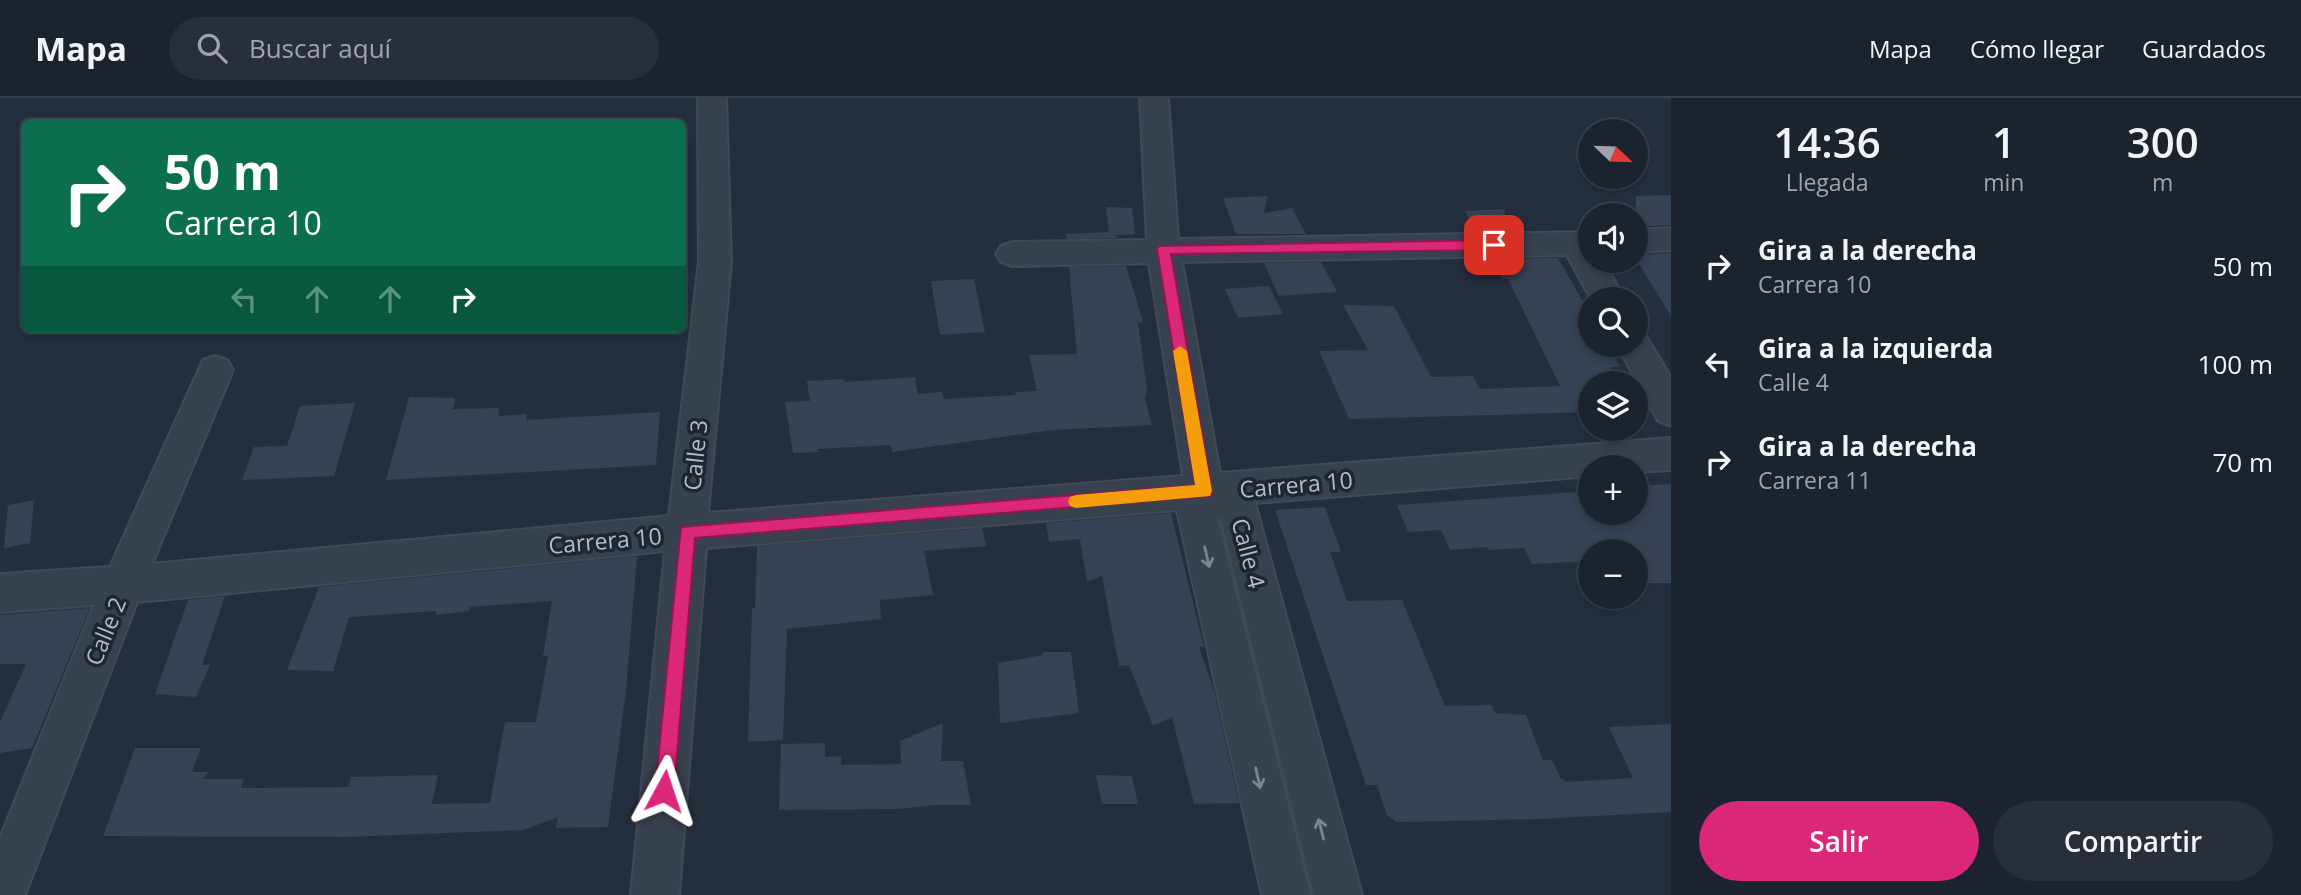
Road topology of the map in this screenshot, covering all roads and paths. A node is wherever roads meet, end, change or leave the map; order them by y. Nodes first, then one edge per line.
1 (712, 98) edge
2 (1154, 98) edge
3 (1671, 239) edge
4 (1648, 240) edge
5 (1578, 244) edge
6 (1163, 249) junction
7 (1012, 254) dead end
8 (1641, 357) edge
9 (215, 370) dead end
10 (1671, 411) edge
11 (1671, 454) edge
12 (1204, 491) junction
13 (687, 532) junction
14 (123, 585) junction
15 (0, 593) edge
16 (1, 895) edge
17 (656, 895) edge
18 (1286, 895) edge
19 (1338, 895) edge

1 - 13 street, Calle 3
2 - 6 street
3 - 4 street
5 - 6 street
6 - 7 street
6 - 12 street
8 - 10 street
9 - 14 street, Calle 2
11 - 12 street, Carrera 10
12 - 13 street, Carrera 10
12 -> 18 street
19 -> 12 street, Calle 4
13 - 14 street, Carrera 10
13 - 17 street, Calle 3
14 - 15 street, Carrera 10
14 - 16 street, Calle 2

